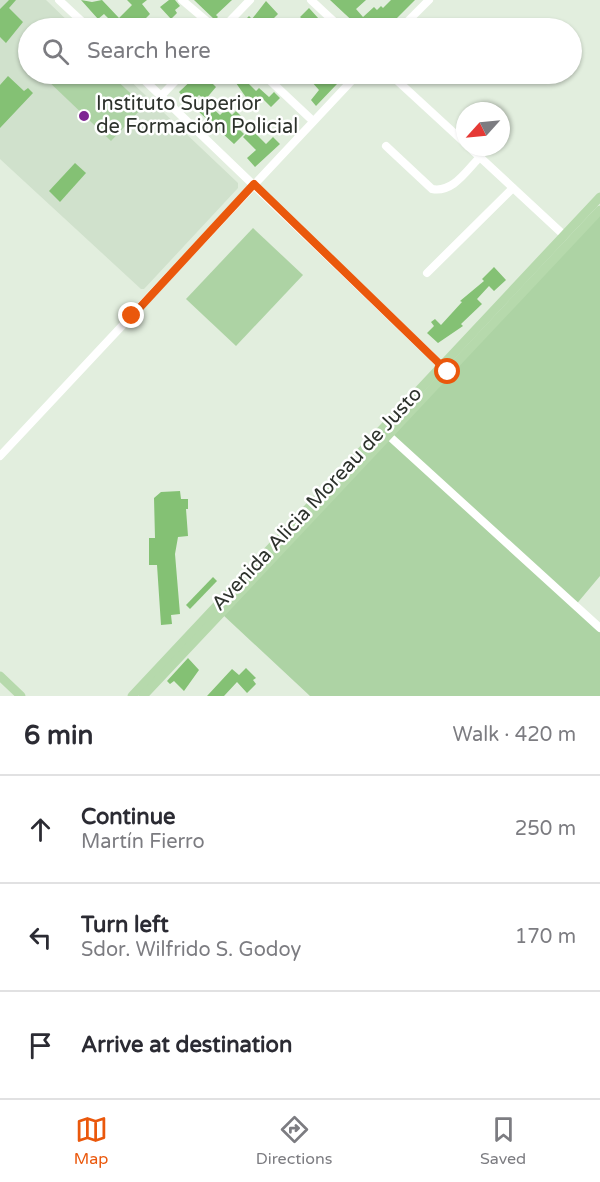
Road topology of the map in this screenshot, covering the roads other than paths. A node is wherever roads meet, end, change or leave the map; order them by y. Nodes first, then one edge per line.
1 (59, 0) edge
2 (182, 0) edge
3 (250, 0) edge
4 (310, 0) edge
5 (429, 0) edge
6 (78, 18) edge
7 (203, 18) edge
8 (233, 18) edge
9 (330, 18) edge
10 (411, 18) edge
11 (148, 84) edge
12 (172, 84) edge
13 (274, 84) edge
14 (348, 84) edge
15 (401, 84) edge
16 (161, 96) junction
17 (313, 121) junction
18 (456, 135) edge
19 (386, 146) dead end
20 (480, 157) joint
21 (254, 184) junction
22 (513, 188) junction
23 (600, 196) edge
24 (600, 210) edge
25 (567, 238) junction
26 (427, 273) dead end
27 (444, 369) junction
28 (388, 435) junction
29 (0, 456) edge
30 (600, 628) edge
31 (0, 676) edge
32 (21, 696) edge
33 (132, 696) edge
34 (143, 696) edge

1 - 6 street
2 - 7 street
3 - 8 street
4 - 9 street
5 - 10 street
11 - 16 street
12 - 16 street
13 - 17 street
14 - 17 street
15 - 18 street
16 - 21 street
17 - 21 street
19 - 20 street
20 - 22 street
21 - 27 street
21 - 29 street
22 - 25 street
22 - 26 street
23 - 25 main road, Avenida Alicia Moreau de Justo
24 - 25 main road, Avenida Alicia Moreau de Justo
25 - 27 main road, Avenida Alicia Moreau de Justo
27 - 28 main road, Avenida Alicia Moreau de Justo
27 - 33 main road, Avenida Alicia Moreau de Justo
28 - 30 street
28 - 34 main road, Avenida Alicia Moreau de Justo
31 - 32 main road

